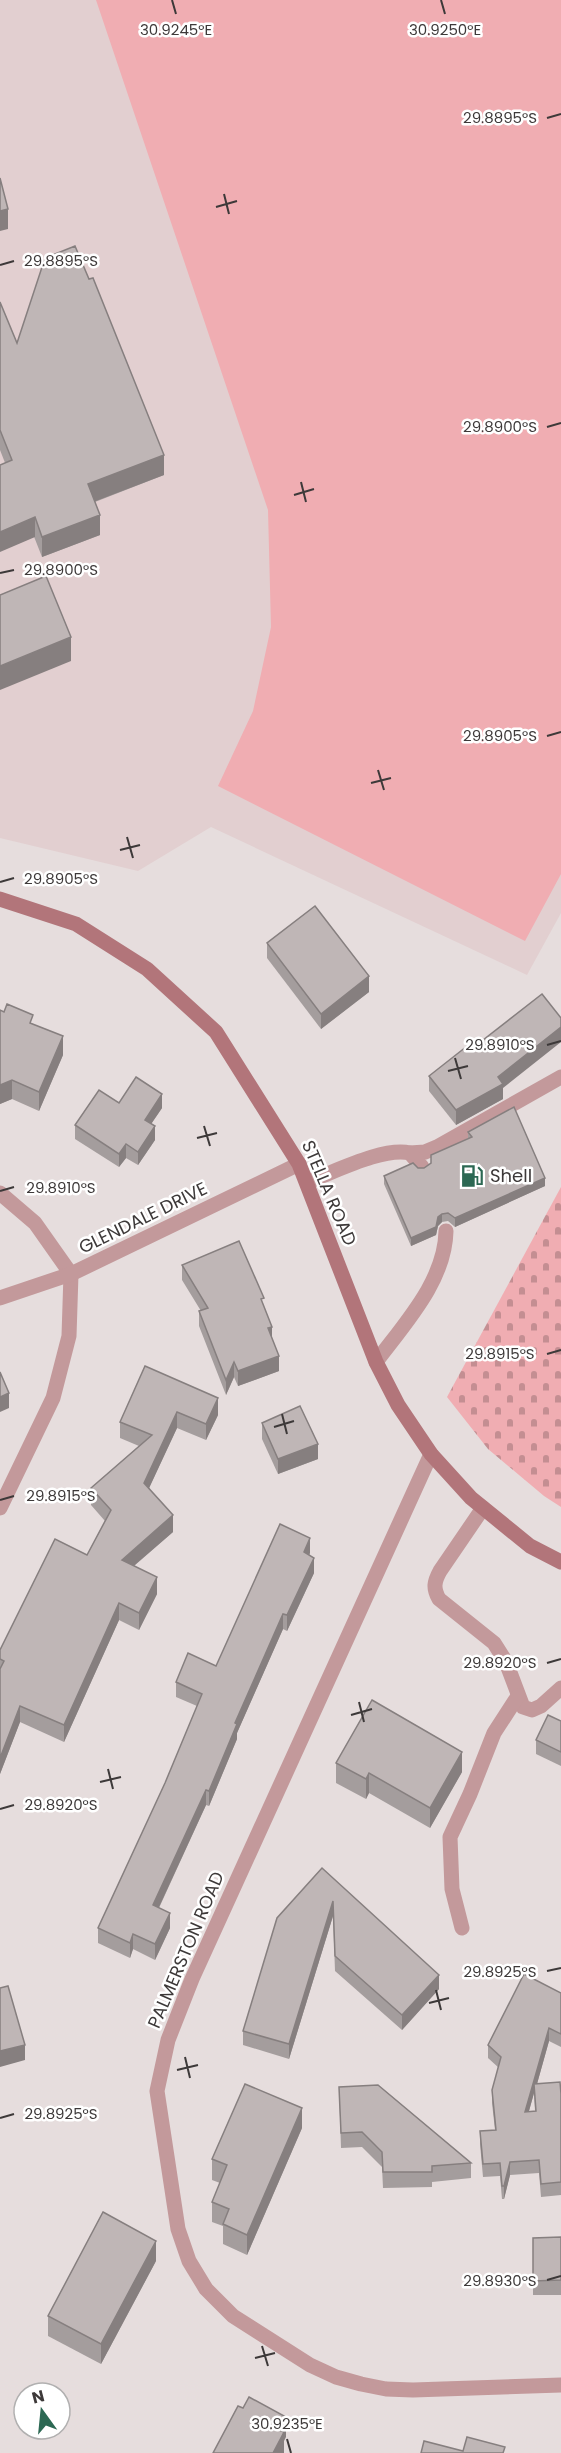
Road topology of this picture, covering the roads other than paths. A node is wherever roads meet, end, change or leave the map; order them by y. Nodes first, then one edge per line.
1 (0, 899) edge
2 (561, 1077) edge
3 (410, 1153) junction
4 (299, 1164) junction
5 (422, 1167) edge
6 (307, 1182) junction
7 (0, 1193) edge
8 (446, 1231) dead end
9 (71, 1274) junction
10 (0, 1298) edge
11 (376, 1362) junction
12 (431, 1454) junction
13 (0, 1508) edge
14 (483, 1508) junction
15 (561, 1562) edge
16 (561, 1688) edge
17 (518, 1696) junction
18 (462, 1928) dead end
19 (561, 2385) edge

1 - 4 main road, STELLA ROAD
2 - 3 street
3 - 5 street
3 - 6 street
4 - 6 main road, STELLA ROAD
4 - 9 street, GLENDALE DRIVE
6 - 11 main road, STELLA ROAD
7 - 9 street
8 - 11 street
9 - 10 street, GLENDALE DRIVE
9 - 13 street
11 - 12 main road, STELLA ROAD
12 - 14 main road, STELLA ROAD
12 - 19 street, PALMERSTON ROAD
14 - 15 main road, STELLA ROAD
14 - 17 street
16 - 17 street
17 - 18 street

